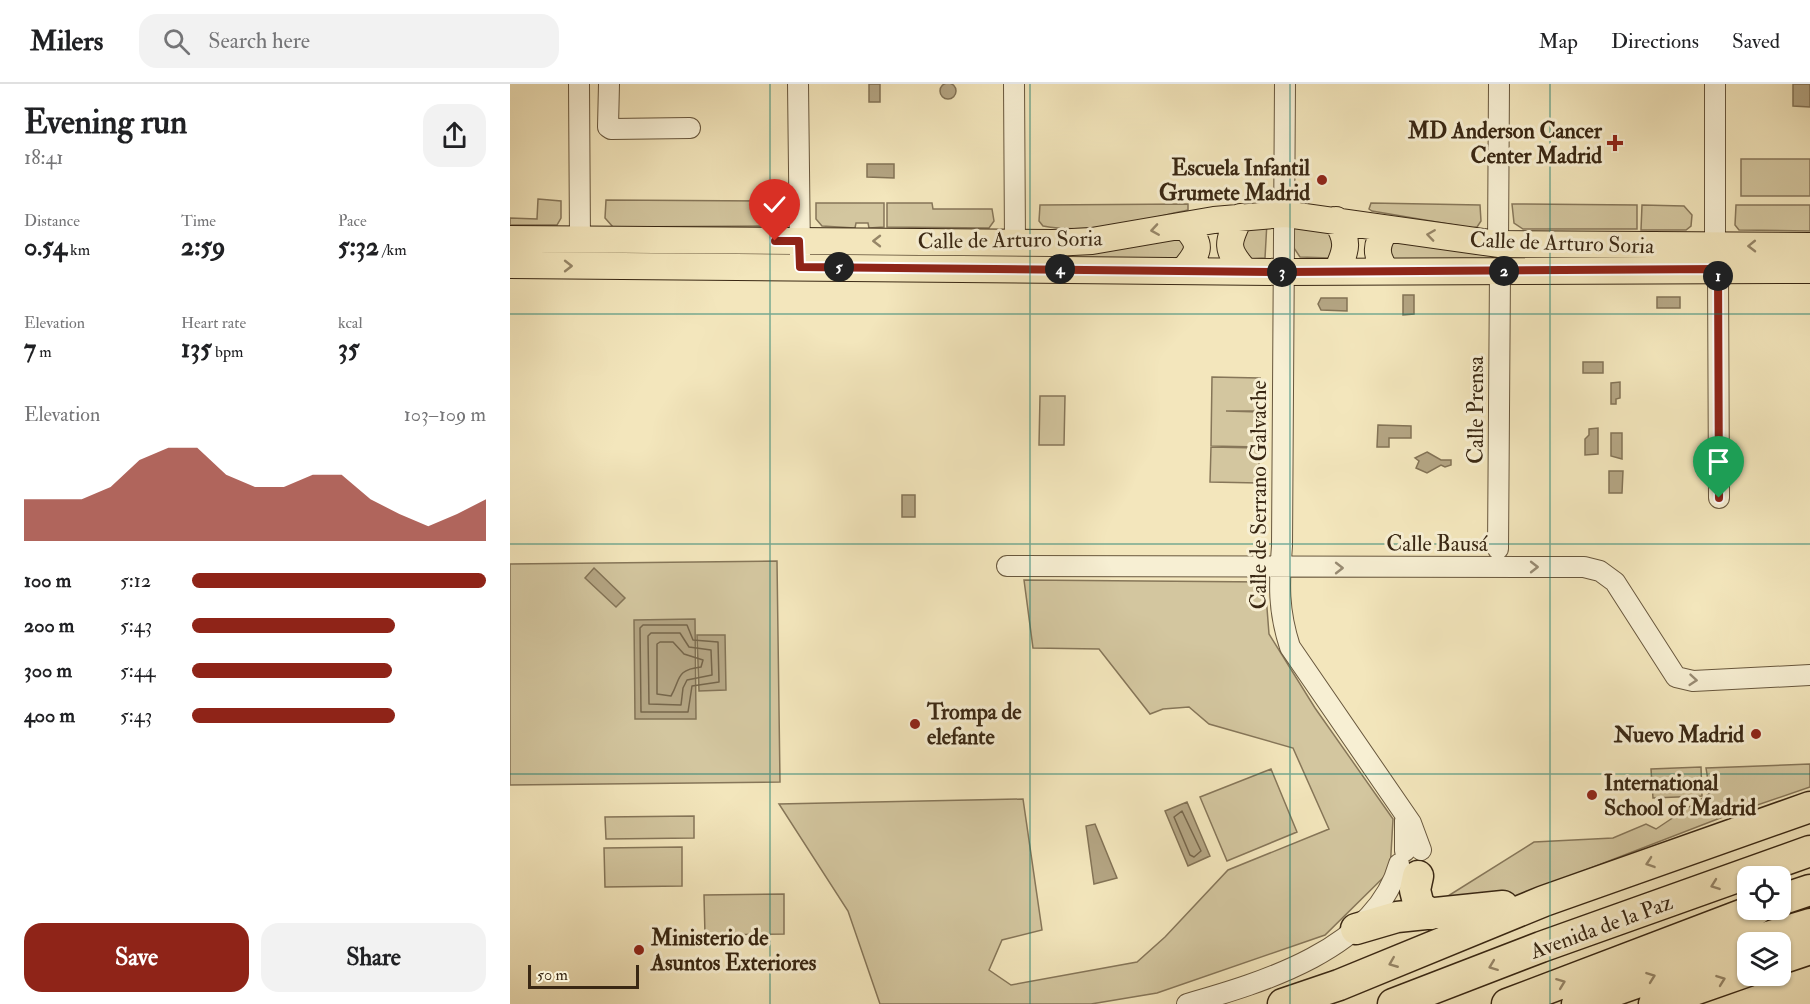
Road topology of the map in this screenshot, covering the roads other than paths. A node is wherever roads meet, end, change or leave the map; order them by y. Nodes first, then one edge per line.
1 (579, 84) edge
2 (609, 84) edge
3 (798, 84) edge
4 (1014, 84) edge
5 (1285, 84) edge
6 (1499, 84) edge
7 (1715, 84) edge
8 (690, 128) dead end
9 (1285, 214) junction
10 (1240, 217) junction
11 (1336, 220) junction
12 (1185, 226) junction
13 (1387, 229) junction
14 (510, 240) edge
15 (580, 240) junction
16 (799, 241) junction
17 (1015, 242) junction
18 (1498, 244) junction
19 (1810, 246) edge
20 (1717, 258) junction
21 (510, 266) edge
22 (800, 267) junction
23 (1184, 270) junction
24 (1810, 270) edge
25 (1245, 271) junction
26 (1386, 271) junction
27 (1500, 271) junction
28 (1284, 272) junction
29 (1336, 272) junction
30 (1719, 498) dead end
31 (1498, 549) dead end
32 (1281, 565) junction
33 (1007, 566) dead end
34 (1810, 675) edge
35 (1810, 807) edge
36 (1810, 851) edge
37 (1411, 864) junction
38 (1810, 890) edge
39 (1791, 896) edge
40 (1544, 901) junction
41 (1431, 914) junction
42 (1737, 917) edge
43 (1385, 919) junction
44 (1810, 924) edge
45 (1356, 929) junction
46 (1784, 932) edge
47 (1737, 947) edge
48 (1810, 949) edge
49 (1791, 955) edge
50 (1307, 961) junction
51 (1737, 975) edge
52 (1187, 1004) edge
53 (1283, 1004) edge
54 (1393, 1004) edge
55 (1507, 1004) edge
56 (1577, 1004) edge
57 (1654, 1004) edge

1 - 15 street
2 - 8 street
3 - 16 street
4 - 17 street
5 - 9 street, Calle de Serrano Galvache
6 - 18 street
7 - 20 street
9 - 10 main road, Calle de Arturo Soria
9 - 11 main road, Calle de Arturo Soria
9 - 28 street, Calle de Serrano Galvache
10 - 12 main road, Calle de Arturo Soria
10 - 25 main road
11 - 13 main road, Calle de Arturo Soria
11 - 29 main road
12 -> 17 main road, Calle de Arturo Soria
12 - 23 main road
18 -> 13 main road, Calle de Arturo Soria
13 - 26 main road
14 - 15 main road, Calle de Arturo Soria
15 - 16 main road, Calle de Arturo Soria
17 -> 16 main road, Calle de Arturo Soria
16 - 22 street
18 - 20 main road, Calle de Arturo Soria
19 -> 20 main road, Calle de Arturo Soria
20 - 24 main road, Calle de Arturo Soria
20 - 27 main road, Calle de Arturo Soria
20 - 30 street
21 -> 22 main road, Calle de Arturo Soria
22 - 23 main road, Calle de Arturo Soria
23 - 25 main road, Calle de Arturo Soria
25 - 28 main road, Calle de Arturo Soria
26 - 27 main road, Calle de Arturo Soria
26 - 29 main road, Calle de Arturo Soria
27 - 31 street, Calle Prensa
28 - 29 main road, Calle de Arturo Soria
28 - 32 street, Calle de Serrano Galvache
32 - 33 street, Calle Bausá
32 -> 34 street, Calle Bausá
32 - 37 street, Calle de Serrano Galvache
35 -> 40 highway
36 -> 54 highway, Avenida de la Paz
37 - 41 highway
37 - 43 street
37 - 45 street
38 - 39 highway
40 - 41 highway
40 -> 53 highway
41 - 43 highway
55 -> 42 highway, Avenida de la Paz
43 - 45 highway
43 - 50 street
44 - 46 highway
45 - 50 street
56 -> 47 highway
48 - 49 highway
50 - 52 street
57 -> 51 highway

